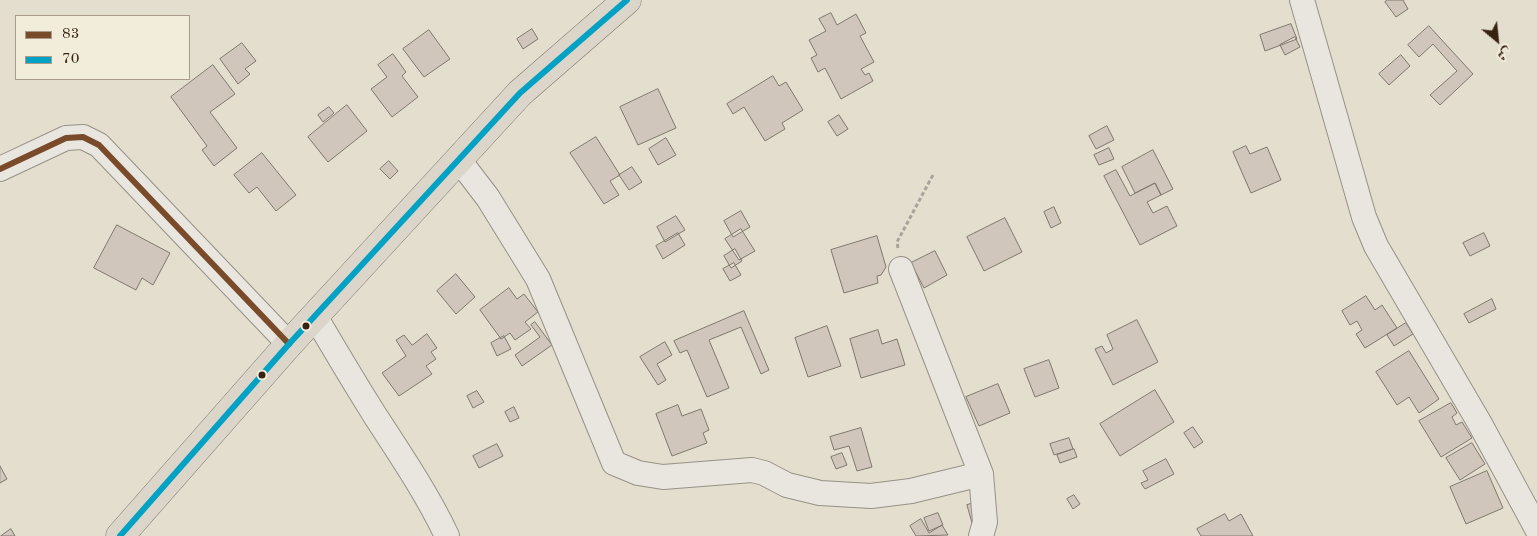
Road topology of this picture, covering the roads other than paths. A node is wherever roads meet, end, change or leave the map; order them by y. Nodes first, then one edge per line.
1 (627, 0) edge
2 (1302, 0) edge
3 (459, 160) junction
4 (0, 169) edge
5 (901, 269) road end
6 (315, 316) junction
7 (289, 344) junction
8 (981, 474) junction
9 (1537, 529) edge
10 (120, 536) edge
11 (447, 536) edge
12 (980, 536) edge

1 - 3 main road
2 - 9 street
3 - 6 main road
3 - 8 street
4 - 7 street
5 - 8 street
6 - 7 main road
6 - 11 street
7 - 10 main road
8 - 12 street

